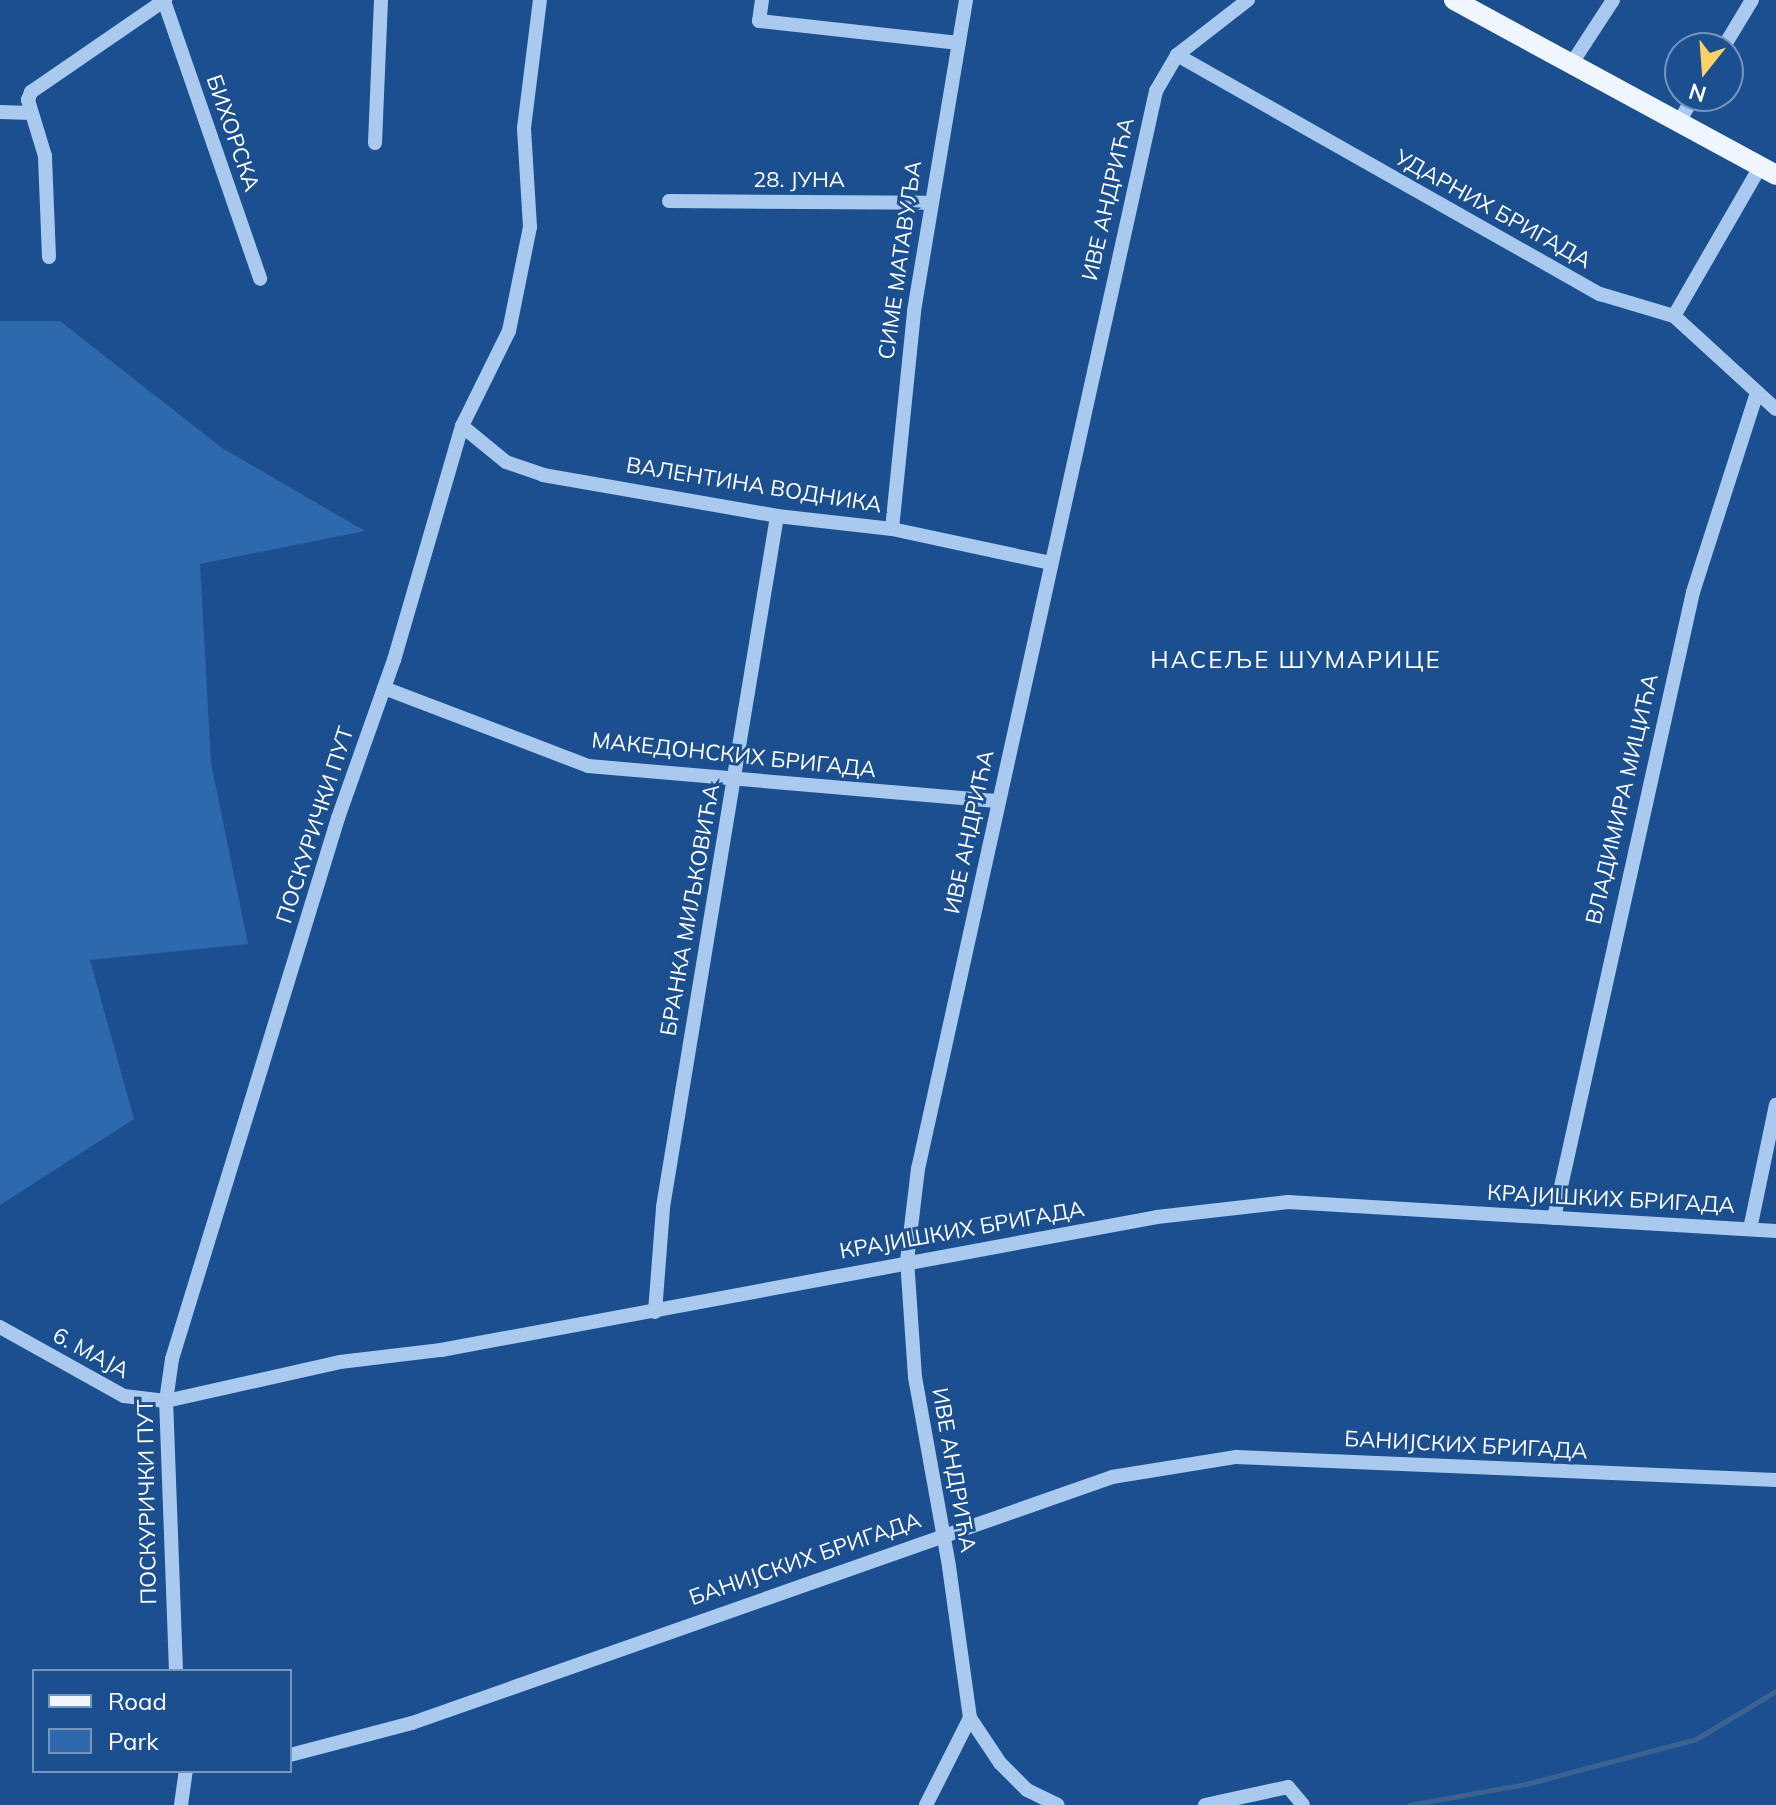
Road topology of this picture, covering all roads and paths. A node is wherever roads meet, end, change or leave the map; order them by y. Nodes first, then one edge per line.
1 (381, 0) edge
2 (540, 0) edge
3 (762, 0) edge
4 (966, 0) edge
5 (1248, 0) edge
6 (1454, 0) edge
7 (1613, 0) edge
8 (1752, 0) edge
9 (165, 1) edge
10 (1733, 32) edge
11 (959, 43) junction
12 (1177, 55) junction
13 (1572, 63) junction
14 (0, 112) edge
15 (1685, 112) edge
16 (31, 113) junction
17 (1679, 122) junction
18 (375, 143) dead end
19 (1768, 171) edge
20 (669, 201) dead end
21 (929, 203) junction
22 (49, 257) dead end
23 (260, 279) dead end
24 (1674, 316) junction
25 (1756, 396) junction
26 (1776, 409) edge
27 (462, 426) junction
28 (777, 516) junction
29 (892, 529) junction
30 (1051, 563) junction
31 (384, 688) junction
32 (734, 780) junction
33 (997, 801) junction
34 (1776, 1105) edge
35 (1554, 1218) junction
36 (1750, 1229) junction
37 (1776, 1231) edge
38 (907, 1261) junction
39 (655, 1312) junction
40 (0, 1327) edge
41 (166, 1401) junction
42 (1776, 1480) edge
43 (944, 1533) junction
44 (176, 1669) edge
45 (970, 1718) junction
46 (292, 1754) edge
47 (186, 1773) edge
48 (181, 1805) edge
49 (926, 1805) edge
50 (1058, 1805) edge
51 (1205, 1805) edge
52 (1303, 1805) edge

1 - 18 street
2 - 27 street, ПОСКУРИЧКИ ПУТ
3 - 11 street
4 - 11 street, СИМЕ МАТАВУЉА
5 - 12 street, ИВЕ АНДРИЋА
6 - 13 main road
7 - 13 street
8 - 10 street
9 - 16 street
9 - 23 street, БИХОРСКА
11 - 21 street, СИМЕ МАТАВУЉА
12 - 24 street, УДАРНИХ БРИГАДА
12 - 30 street, ИВЕ АНДРИЋА
13 - 17 main road
14 - 16 street
15 - 17 street
16 - 22 street
17 - 19 main road
19 - 24 street
20 - 21 street, 28. ЈУНА
21 - 29 street, СИМЕ МАТАВУЉА
24 - 25 street, УДАРНИХ БРИГАДА
25 - 26 street, УДАРНИХ БРИГАДА
25 - 35 street, ВЛАДИМИРА МИЦИЋА
27 - 28 street, ВАЛЕНТИНА ВОДНИКА
27 - 31 street, ПОСКУРИЧКИ ПУТ
28 - 29 street, ВАЛЕНТИНА ВОДНИКА
28 - 32 street, БРАНКА МИЉКОВИЋА
29 - 30 street, ВАЛЕНТИНА ВОДНИКА
30 - 33 street, ИВЕ АНДРИЋА
31 - 32 street, МАКЕДОНСКИХ БРИГАДА
31 - 41 street, ПОСКУРИЧКИ ПУТ
32 - 33 street, МАКЕДОНСКИХ БРИГАДА
32 - 39 street, БРАНКА МИЉКОВИЋА
33 - 38 street, ИВЕ АНДРИЋА
34 - 36 street
35 - 36 street, КРАЈИШКИХ БРИГАДА
35 - 38 street, КРАЈИШКИХ БРИГАДА
36 - 37 street, КРАЈИШКИХ БРИГАДА
38 - 39 street, КРАЈИШКИХ БРИГАДА
38 - 43 street, ИВЕ АНДРИЋА
39 - 41 street, КРАЈИШКИХ БРИГАДА
40 - 41 street, 6. МАЈА
41 - 44 street, ПОСКУРИЧКИ ПУТ
42 - 43 street, БАНИЈСКИХ БРИГАДА
43 - 45 street, ИВЕ АНДРИЋА
43 - 46 street, БАНИЈСКИХ БРИГАДА
45 - 49 street
45 - 50 street, ИВЕ АНДРИЋА
47 - 48 street
51 - 52 street

